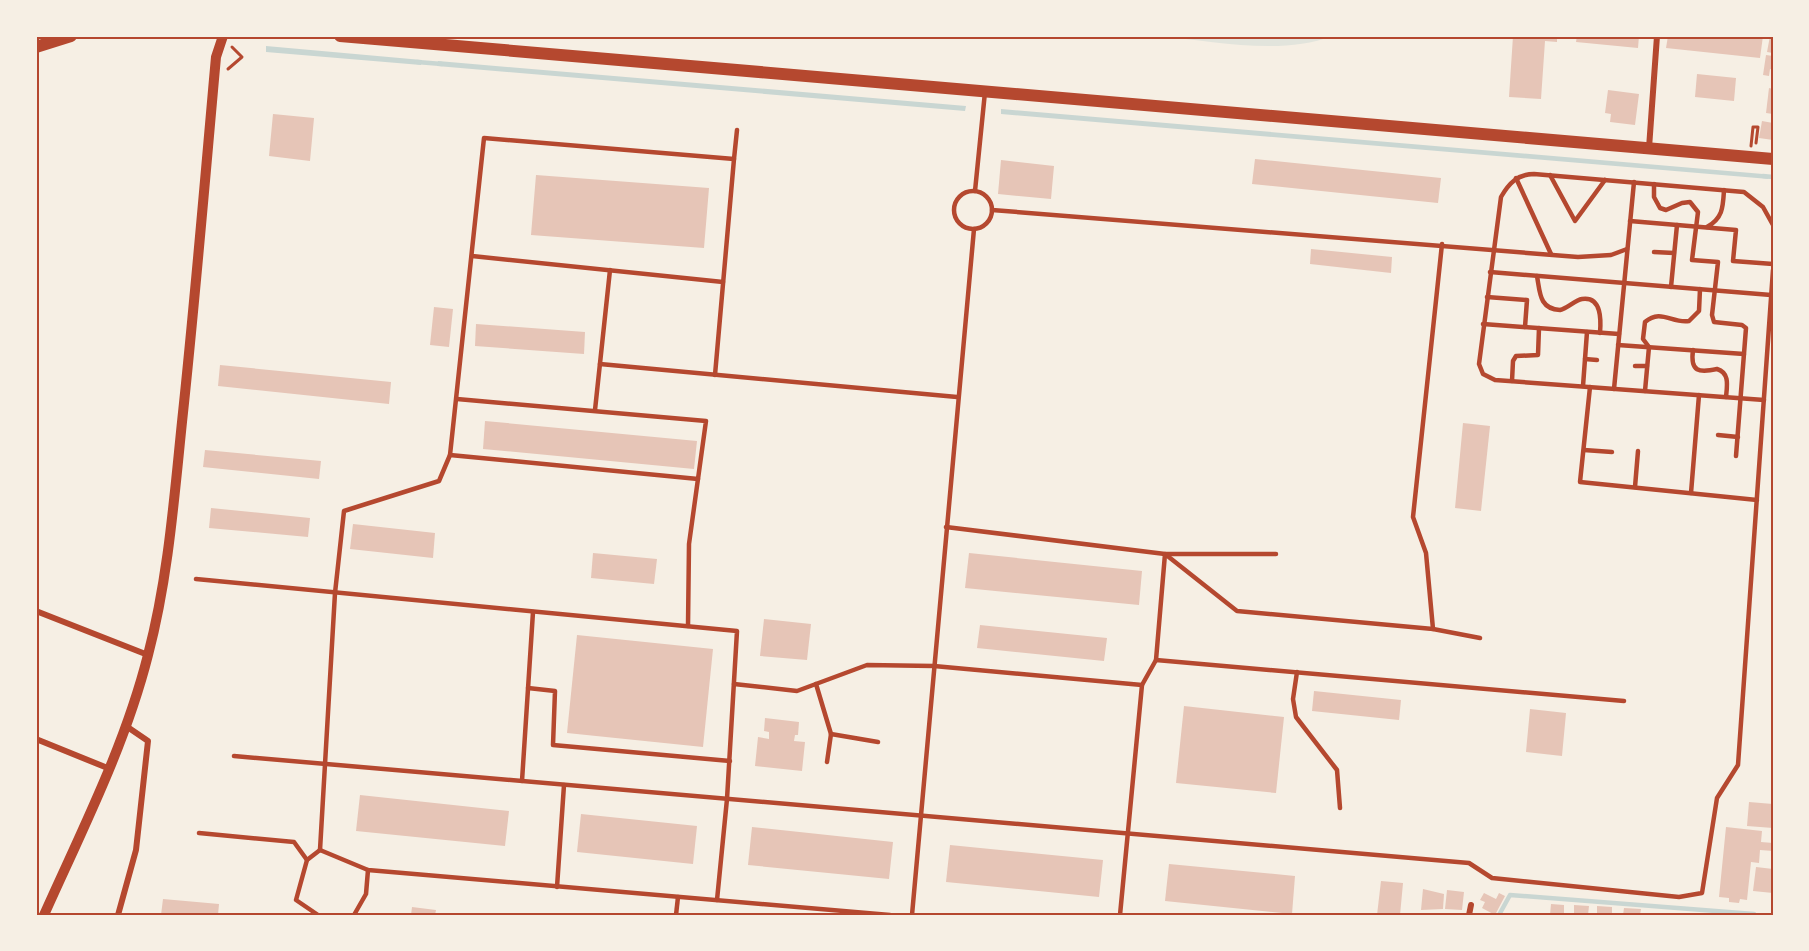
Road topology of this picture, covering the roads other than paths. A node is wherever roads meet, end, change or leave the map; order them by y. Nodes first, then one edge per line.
1 (71, 36) edge
2 (340, 36) edge
3 (1657, 36) edge
4 (226, 39) edge
5 (38, 44) edge
6 (985, 93) junction
7 (737, 130) dead end
8 (1649, 148) junction
9 (734, 159) junction
10 (1773, 159) edge
11 (1550, 175) junction
12 (1516, 178) junction
13 (1605, 180) junction
14 (1634, 182) junction
15 (1654, 184) junction
16 (1724, 190) junction
17 (975, 191) junction
18 (992, 210) junction
19 (1630, 220) junction
20 (1677, 225) junction
21 (1773, 225) edge
22 (1696, 226) junction
23 (1707, 227) junction
24 (974, 229) junction
25 (1442, 244) junction
26 (1493, 248) junction
27 (1628, 249) junction
28 (1654, 252) dead end
29 (1674, 253) junction
30 (1551, 254) junction
31 (472, 256) junction
32 (1773, 264) edge
33 (610, 270) junction
34 (1773, 270) edge
35 (1490, 272) junction
36 (1537, 276) junction
37 (723, 282) junction
38 (1624, 283) junction
39 (1671, 286) junction
40 (1700, 289) junction
41 (1714, 290) junction
42 (1771, 295) junction
43 (1487, 297) junction
44 (1483, 324) junction
45 (1525, 327) junction
46 (1539, 328) junction
47 (1587, 332) junction
48 (1600, 333) junction
49 (1619, 334) junction
50 (1618, 345) junction
51 (1649, 347) junction
52 (1694, 350) junction
53 (1744, 354) junction
54 (1585, 359) junction
55 (1597, 360) dead end
56 (600, 364) junction
57 (1635, 366) dead end
58 (1647, 366) junction
59 (715, 375) junction
60 (1512, 381) junction
61 (1583, 386) junction
62 (1590, 387) junction
63 (1614, 389) junction
64 (1645, 391) junction
65 (1699, 395) junction
66 (957, 397) junction
67 (1726, 397) junction
68 (1741, 398) junction
69 (457, 399) junction
70 (1764, 400) junction
71 (595, 410) junction
72 (1718, 435) dead end
73 (1738, 437) junction
74 (1584, 450) junction
75 (1638, 451) dead end
76 (1612, 453) dead end
77 (450, 455) junction
78 (1736, 456) dead end
79 (698, 479) junction
80 (1635, 487) junction
81 (1691, 493) junction
82 (1757, 500) junction
83 (945, 527) junction
84 (1166, 554) junction
85 (1276, 554) dead end
86 (195, 579) dead end
87 (334, 592) junction
88 (36, 611) edge
89 (533, 612) junction
90 (688, 626) junction
91 (1433, 629) junction
92 (1480, 638) dead end
93 (148, 655) junction
94 (1156, 660) junction
95 (934, 666) junction
96 (1297, 672) junction
97 (734, 684) junction
98 (816, 684) junction
99 (1142, 686) junction
100 (528, 688) junction
101 (1624, 701) dead end
102 (126, 726) junction
103 (831, 734) junction
104 (36, 739) edge
105 (878, 742) dead end
106 (234, 756) dead end
107 (729, 762) junction
108 (827, 762) dead end
109 (326, 764) junction
110 (110, 769) junction
111 (522, 781) junction
112 (564, 785) junction
113 (727, 799) junction
114 (1340, 808) dead end
115 (919, 816) junction
116 (199, 833) dead end
117 (1129, 834) junction
118 (320, 850) junction
119 (307, 860) junction
120 (368, 870) junction
121 (557, 886) junction
122 (678, 897) junction
123 (717, 900) junction
124 (1471, 905) dead end
125 (44, 915) edge
126 (118, 915) edge
127 (318, 915) edge
128 (354, 915) edge
129 (676, 915) edge
130 (890, 915) edge
131 (912, 915) edge
132 (1120, 915) edge
133 (1469, 915) edge

1 - 5 main road
2 - 6 main road
3 - 8 street
4 - 93 street
6 - 8 main road
6 - 17 lane
7 - 9 lane
8 - 10 main road
9 - 31 lane
9 - 37 lane
11 - 12 lane
11 - 13 lane
11 - 13 lane
12 - 26 lane
12 - 30 lane
13 - 14 lane
14 - 15 lane
14 - 19 lane
15 - 16 lane
15 - 22 lane
16 - 21 lane
16 - 23 lane
17 - 18 lane
17 - 24 lane
18 - 24 lane
18 - 25 lane
19 - 20 lane
19 - 27 lane
20 - 22 lane
20 - 29 lane
22 - 23 lane
22 - 41 lane
23 - 32 lane
24 - 66 lane
25 - 26 lane
25 - 91 lane
26 - 30 lane
26 - 35 lane
27 - 30 lane
27 - 38 lane
28 - 29 lane
29 - 39 lane
31 - 33 lane
31 - 69 lane
33 - 37 lane
33 - 56 lane
34 - 42 lane
35 - 36 lane
35 - 43 lane
36 - 38 lane
36 - 48 lane
37 - 59 lane
38 - 39 lane
38 - 49 lane
39 - 40 lane
40 - 41 lane
40 - 51 lane
41 - 42 lane
41 - 53 lane
42 - 70 lane
43 - 44 lane
43 - 45 lane
44 - 45 lane
44 - 60 lane
45 - 46 lane
46 - 47 lane
46 - 60 lane
47 - 48 lane
47 - 54 lane
48 - 49 lane
49 - 50 lane
50 - 51 lane
50 - 63 lane
51 - 52 lane
51 - 58 lane
52 - 53 lane
52 - 67 lane
53 - 68 lane
54 - 55 lane
54 - 61 lane
56 - 59 lane
56 - 71 lane
57 - 58 lane
58 - 64 lane
59 - 66 lane
60 - 61 lane
61 - 62 lane
62 - 63 lane
62 - 74 lane
63 - 64 lane
64 - 65 lane
65 - 67 lane
65 - 81 lane
66 - 83 lane
67 - 68 lane
68 - 70 lane
68 - 73 lane
69 - 71 lane
69 - 77 lane
70 - 82 lane
71 - 79 lane
72 - 73 lane
73 - 78 lane
74 - 76 lane
74 - 80 lane
75 - 80 lane
77 - 79 lane
77 - 87 lane
79 - 90 lane
80 - 81 lane
81 - 82 lane
82 - 117 lane
83 - 84 lane
83 - 95 lane
84 - 85 lane
84 - 91 lane
84 - 94 lane
86 - 87 lane
87 - 89 lane
87 - 109 lane
88 - 93 street
89 - 90 lane
89 - 100 lane
90 - 97 lane
91 - 92 lane
93 - 102 street
94 - 96 lane
94 - 99 lane
95 - 98 lane
95 - 99 lane
95 - 115 lane
96 - 101 lane
96 - 114 lane
97 - 98 lane
97 - 107 lane
98 - 103 lane
99 - 117 lane
100 - 107 lane
100 - 111 lane
102 - 110 street
102 - 126 street
103 - 105 lane
103 - 108 lane
104 - 110 street
106 - 109 lane
107 - 113 lane
109 - 111 lane
109 - 118 lane
110 - 125 street
111 - 112 lane
112 - 113 lane
112 - 121 lane
113 - 115 lane
113 - 123 lane
115 - 117 lane
115 - 131 lane
116 - 119 lane
117 - 132 lane
118 - 119 lane
118 - 120 lane
119 - 127 lane
120 - 121 lane
120 - 128 lane
121 - 122 lane
122 - 123 lane
122 - 129 lane
123 - 130 lane
124 - 133 street

